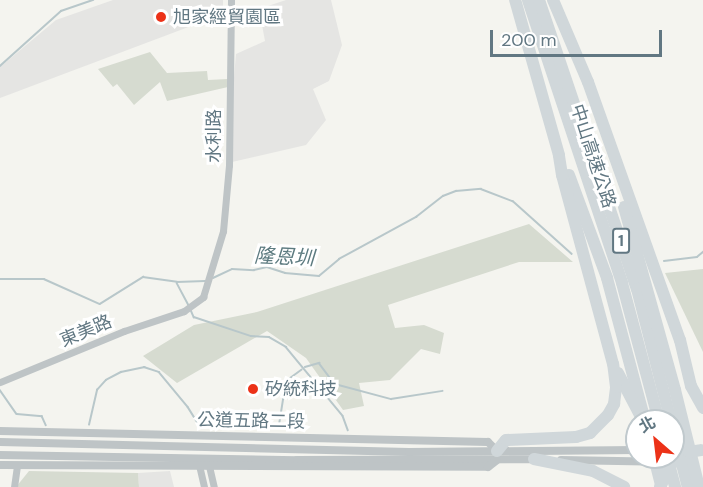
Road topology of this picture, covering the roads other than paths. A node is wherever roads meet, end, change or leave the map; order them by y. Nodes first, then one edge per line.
1 (231, 0) edge
2 (515, 0) edge
3 (528, 0) edge
4 (539, 0) edge
5 (553, 0) edge
6 (606, 135) junction
7 (559, 155) junction
8 (195, 306) joint
9 (680, 340) junction
10 (613, 364) junction
11 (0, 382) edge
12 (703, 408) edge
13 (636, 409) edge
14 (641, 409) edge
15 (656, 409) edge
16 (685, 419) edge
17 (0, 431) edge
18 (246, 437) junction
19 (0, 442) edge
20 (203, 448) junction
21 (625, 451) edge
22 (0, 455) edge
23 (497, 455) junction
24 (685, 455) edge
25 (702, 456) edge
26 (534, 459) junction
27 (625, 461) edge
28 (0, 465) edge
29 (17, 465) junction
30 (199, 465) junction
31 (209, 466) junction
32 (685, 467) edge
33 (655, 469) edge
34 (669, 469) edge
35 (675, 469) edge
36 (14, 487) edge
37 (204, 487) edge
38 (214, 487) edge
39 (624, 487) edge
40 (661, 487) edge
41 (675, 487) edge
42 (688, 487) edge
43 (700, 487) edge

1 - 8 street, 水利路
2 - 7 highway
3 - 15 highway, 中山高速公路 / 1
4 - 42 highway, 中山高速公路 / 1
5 - 6 highway
6 - 9 highway
6 - 43 highway
7 - 10 highway
7 - 14 highway
8 - 11 street, 東美路
9 - 12 highway
9 - 16 highway
10 - 13 highway
10 - 23 highway
17 - 18 street, 公道五路二段
18 - 20 street
18 - 23 street, 公道五路二段
19 - 20 street, 公道五路二段
20 - 23 street, 公道五路二段
21 - 23 street, 公道五路二段
22 - 23 street, 公道五路二段
23 - 26 street, 公道五路二段
23 - 31 street, 公道五路二段
24 - 25 highway
26 - 27 street, 公道五路二段
26 - 39 highway
28 - 29 street, 公道五路二段
29 - 30 street, 公道五路二段
29 - 36 street
30 - 31 street, 公道五路二段
30 - 37 street
31 - 38 street
32 - 43 highway
33 - 40 highway
34 - 40 highway
35 - 41 highway

